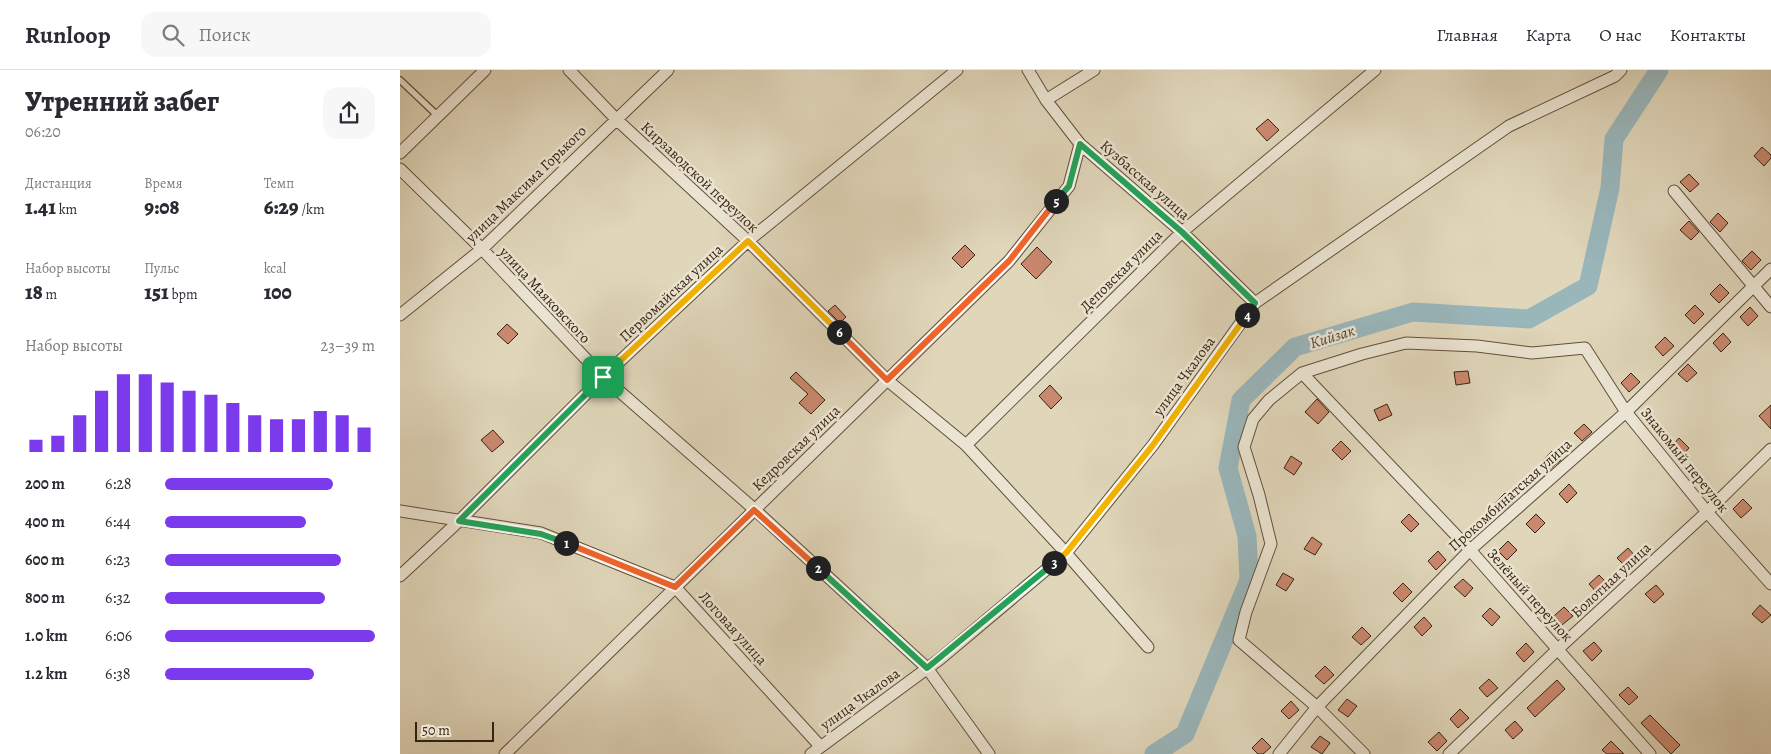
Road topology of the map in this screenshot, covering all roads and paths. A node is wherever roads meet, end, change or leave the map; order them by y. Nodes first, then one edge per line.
1 (486, 70) edge
2 (569, 70) edge
3 (668, 70) edge
4 (957, 70) edge
5 (1028, 70) edge
6 (1094, 70) edge
7 (1375, 70) edge
8 (1621, 70) edge
9 (400, 80) edge
10 (1046, 100) junction
11 (438, 116) junction
12 (616, 120) junction
13 (1080, 144) junction
14 (400, 153) edge
15 (400, 169) edge
16 (1674, 191) dead end
17 (1182, 232) junction
18 (748, 241) junction
19 (482, 249) junction
20 (1771, 269) edge
21 (1753, 286) junction
22 (1255, 303) junction
23 (1771, 307) edge
24 (400, 314) edge
25 (1302, 373) junction
26 (603, 377) junction
27 (887, 380) junction
28 (1626, 412) junction
29 (966, 445) junction
30 (1771, 450) edge
31 (754, 510) junction
32 (400, 512) edge
33 (1707, 512) junction
34 (459, 521) junction
35 (1470, 550) junction
36 (1066, 553) junction
37 (400, 576) edge
38 (1771, 584) edge
39 (675, 587) junction
40 (1148, 647) dead end
41 (1558, 649) junction
42 (927, 668) junction
43 (1317, 707) junction
44 (820, 746) junction
45 (505, 754) edge
46 (811, 754) edge
47 (989, 754) edge
48 (1279, 754) edge
49 (1364, 754) edge
50 (1449, 754) edge
51 (1650, 754) edge

1 - 11 street
2 - 12 street, Кирзаводской переулок
3 - 12 street, улица Максима Горького
4 - 18 street, Первомайская улица
5 - 10 street, Кузбасская улица
6 - 10 street
7 - 17 street, Деповская улица
8 - 22 street, улица Чкалова
9 - 11 lane
10 - 13 street, Кузбасская улица
11 - 14 street
12 - 18 street, Кирзаводской переулок
12 - 19 street, улица Максима Горького
13 - 17 street, Кузбасская улица
13 - 27 street, Кедровская улица
15 - 19 street, улица Маяковского
16 - 21 street
17 - 22 street, Кузбасская улица
17 - 29 street, Деповская улица
18 - 26 street, Первомайская улица
18 - 27 street, Кирзаводской переулок
19 - 24 street, улица Максима Горького
19 - 26 street, улица Маяковского
20 - 21 street, Прокомбинатская улица
21 - 23 street
21 - 28 street, Прокомбинатская улица
22 - 36 street, улица Чкалова
25 - 28 street, Знакомый переулок
25 - 35 street, Зелёный переулок
25 - 43 street
26 - 31 street, улица Маяковского
26 - 34 street, Первомайская улица
27 - 29 street, Кирзаводской переулок
27 - 31 street, Кедровская улица
28 - 33 street, Знакомый переулок
28 - 35 street, Прокомбинатская улица
29 - 36 street, Кирзаводской переулок
30 - 33 street, Болотная улица
31 - 39 street, Кедровская улица
31 - 42 street, улица Маяковского
32 - 34 street, Логовая улица
33 - 38 street, Знакомый переулок
33 - 41 street, Болотная улица
34 - 37 street, Первомайская улица
34 - 39 street, Логовая улица
35 - 41 street, Зелёный переулок
35 - 43 street, Прокомбинатская улица
36 - 40 street, Кирзаводской переулок
36 - 42 street, улица Чкалова
39 - 44 street, Логовая улица
39 - 45 street, Кедровская улица
41 - 50 street, Болотная улица
41 - 51 street, Зелёный переулок
42 - 44 street, улица Чкалова
42 - 47 street, улица Маяковского
43 - 48 street, Прокомбинатская улица
43 - 49 street
44 - 46 street, улица Чкалова

